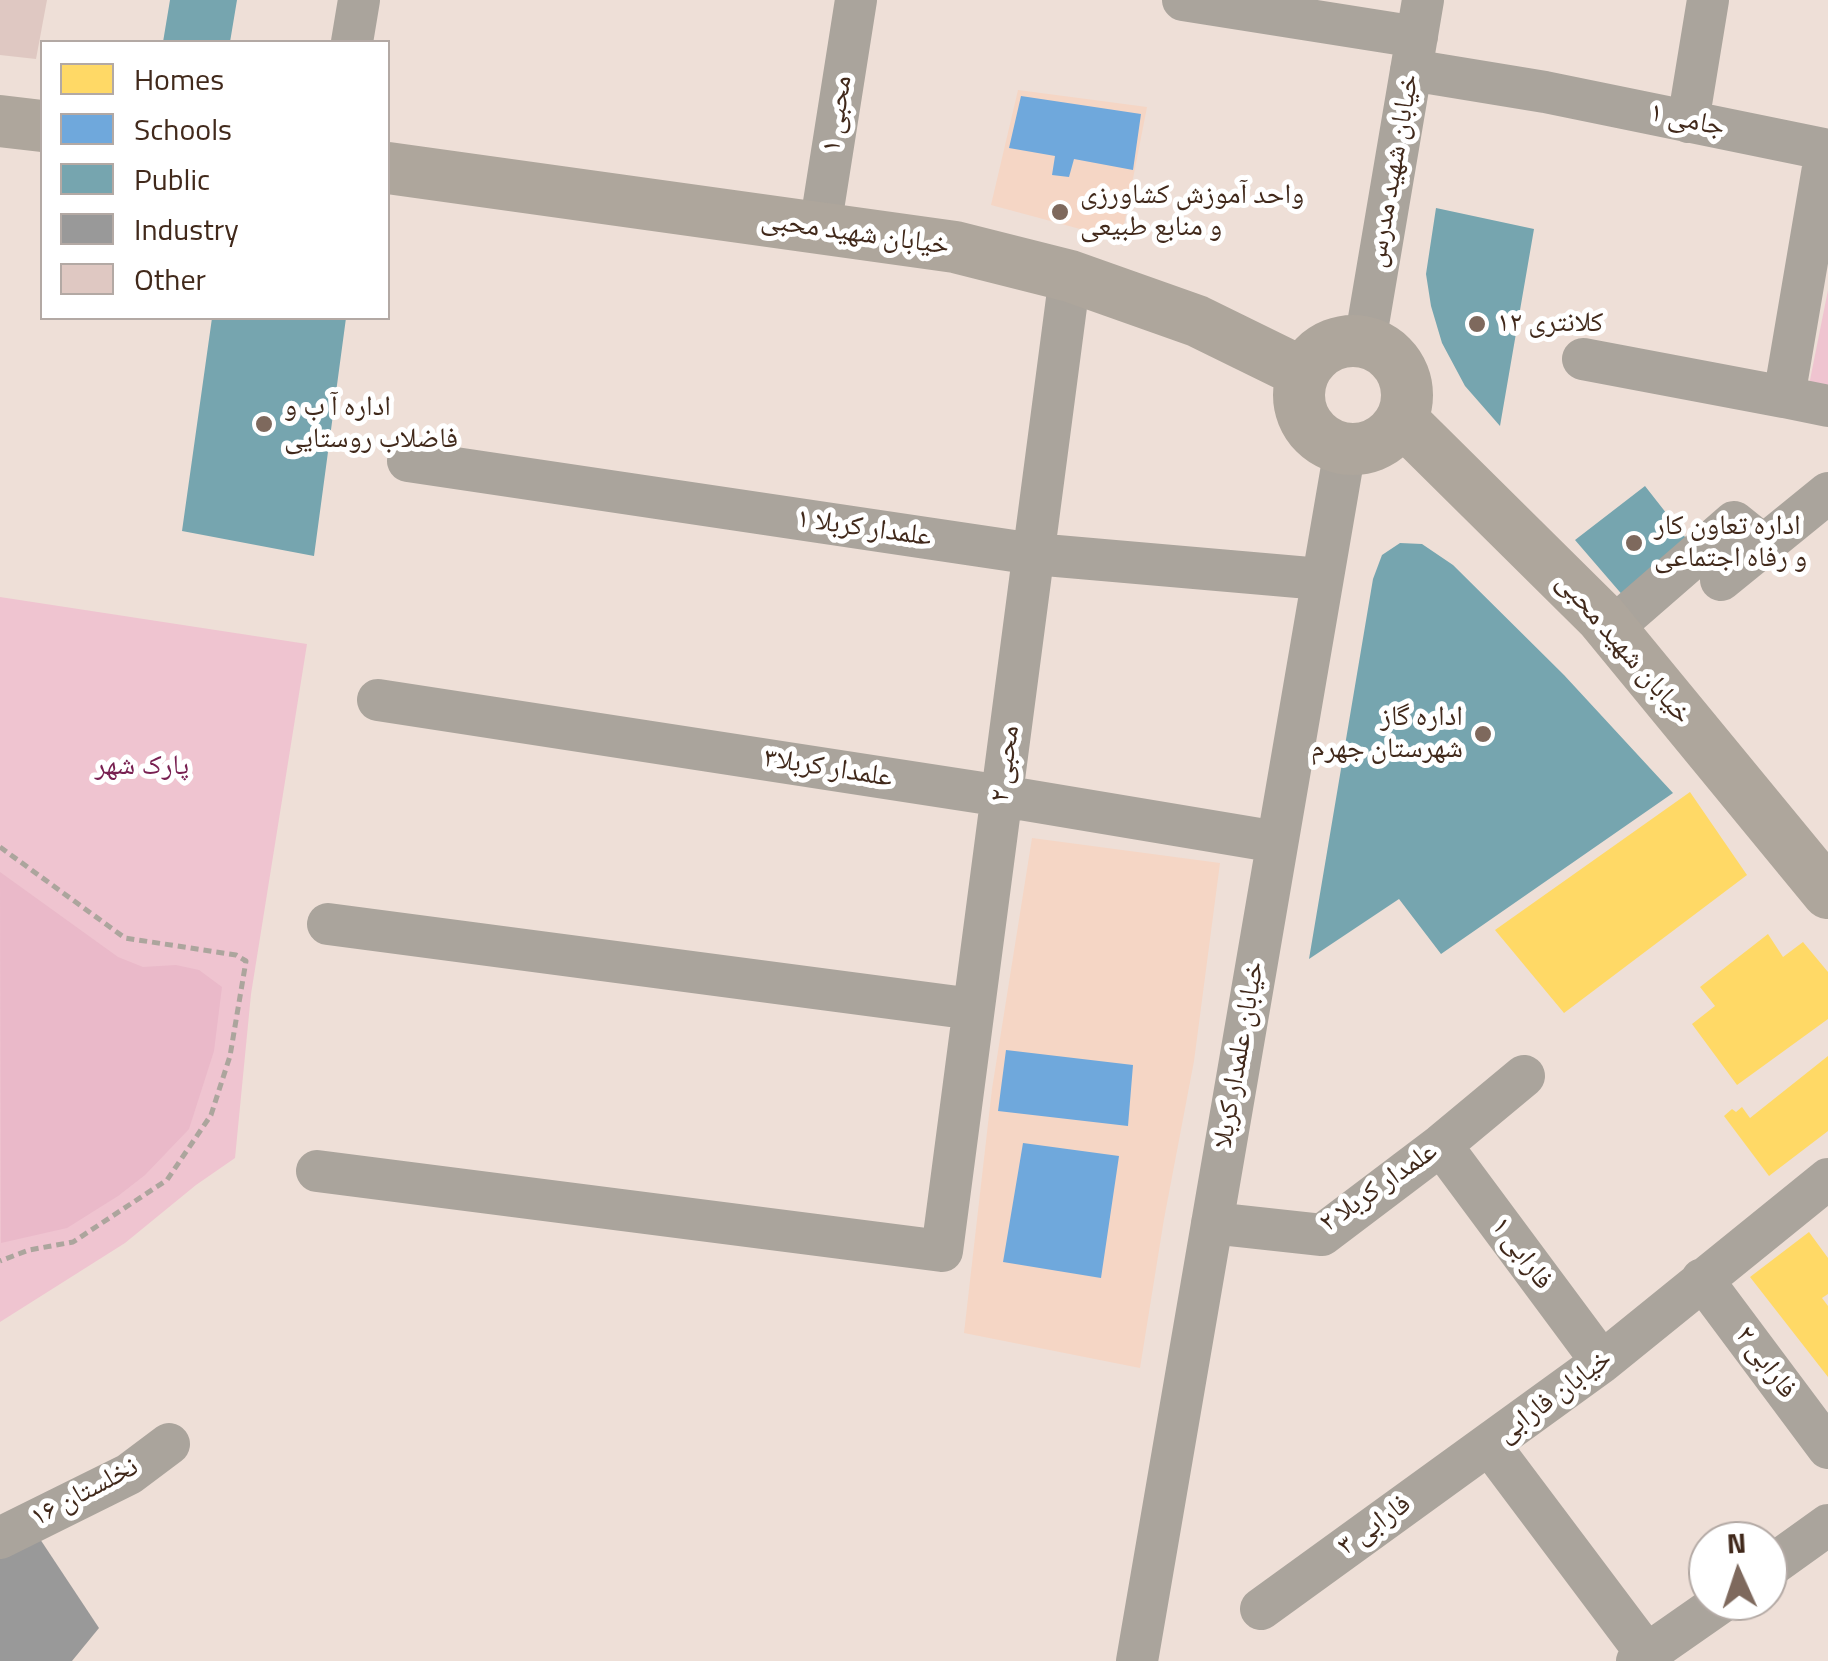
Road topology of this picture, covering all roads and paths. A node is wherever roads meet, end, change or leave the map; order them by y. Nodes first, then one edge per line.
1 (359, 0) edge
2 (856, 0) edge
3 (1184, 0) edge
4 (1708, 0) edge
5 (1417, 36) edge
6 (352, 40) edge
7 (0, 121) edge
8 (1688, 122) junction
9 (40, 126) edge
10 (1827, 150) edge
11 (390, 168) edge
12 (820, 228) junction
13 (1070, 276) junction
14 (1365, 342) junction
15 (1582, 359) dead end
16 (1303, 373) junction
17 (1784, 397) junction
18 (1828, 406) edge
19 (1402, 420) junction
20 (1346, 449) junction
21 (408, 461) dead end
22 (1828, 493) edge
23 (1764, 546) junction
24 (1034, 554) junction
25 (1322, 579) junction
26 (1721, 580) dead end
27 (1611, 629) junction
28 (378, 700) dead end
29 (1002, 796) junction
30 (1277, 842) junction
31 (0, 847) edge
32 (1821, 869) edge
33 (328, 924) dead end
34 (973, 1009) junction
35 (1524, 1076) dead end
36 (1441, 1145) junction
37 (317, 1172) dead end
38 (1828, 1179) edge
39 (1212, 1223) junction
40 (0, 1261) edge
41 (1702, 1279) junction
42 (1602, 1362) junction
43 (169, 1444) dead end
44 (1489, 1444) junction
45 (1828, 1448) edge
46 (1828, 1524) edge
47 (0, 1538) edge
48 (1788, 1553) edge
49 (1261, 1609) dead end
50 (1695, 1621) edge
51 (1645, 1659) edge
52 (1138, 1661) edge

1 - 6 street
2 - 12 street, محبی ۱
3 - 5 street, جامی ۱
4 - 8 street
5 - 8 street, جامی ۱
5 - 14 street, خیابان شهید مدرس
7 - 9 main road
8 - 10 street, جامی ۱
10 - 17 street
11 - 12 main road, خیابان شهید محبی
12 - 13 main road, خیابان شهید محبی
13 - 16 main road, خیابان شهید محبی
13 - 24 street, محبی ۲
14 - 16 main road
14 - 19 main road
15 - 17 street
16 - 20 main road
17 - 18 street
19 - 20 main road
19 - 27 main road, خیابان شهید محبی
20 - 25 street, خیابان علمدار کربلا
21 - 24 street, علمدار کربلا ۱
22 - 23 street
23 - 26 street
23 - 27 street
24 - 25 street, علمدار کربلا ۱
24 - 29 street, محبی ۲
25 - 30 street, خیابان علمدار کربلا
27 - 32 main road, خیابان شهید محبی
28 - 29 street, علمدار کربلا۳
29 - 30 street, علمدار کربلا۳
29 - 34 street, محبی ۲
30 - 39 street, خیابان علمدار کربلا
31 - 40 path
33 - 34 street
34 - 37 street, محبی ۲
35 - 36 street, علمدار کربلا ۲
36 - 39 street, علمدار کربلا ۲
36 - 42 street, فارابی ۱
38 - 41 street, خیابان فارابی
39 - 52 street, خیابان علمدار کربلا
41 - 42 street, خیابان فارابی
41 - 45 street, فارابی ۲
42 - 44 street, خیابان فارابی
43 - 47 street, نخلستان ۱۶
44 - 49 street, فارابی ۳
44 - 51 street, خیابان فارابی
46 - 48 street
50 - 51 street

